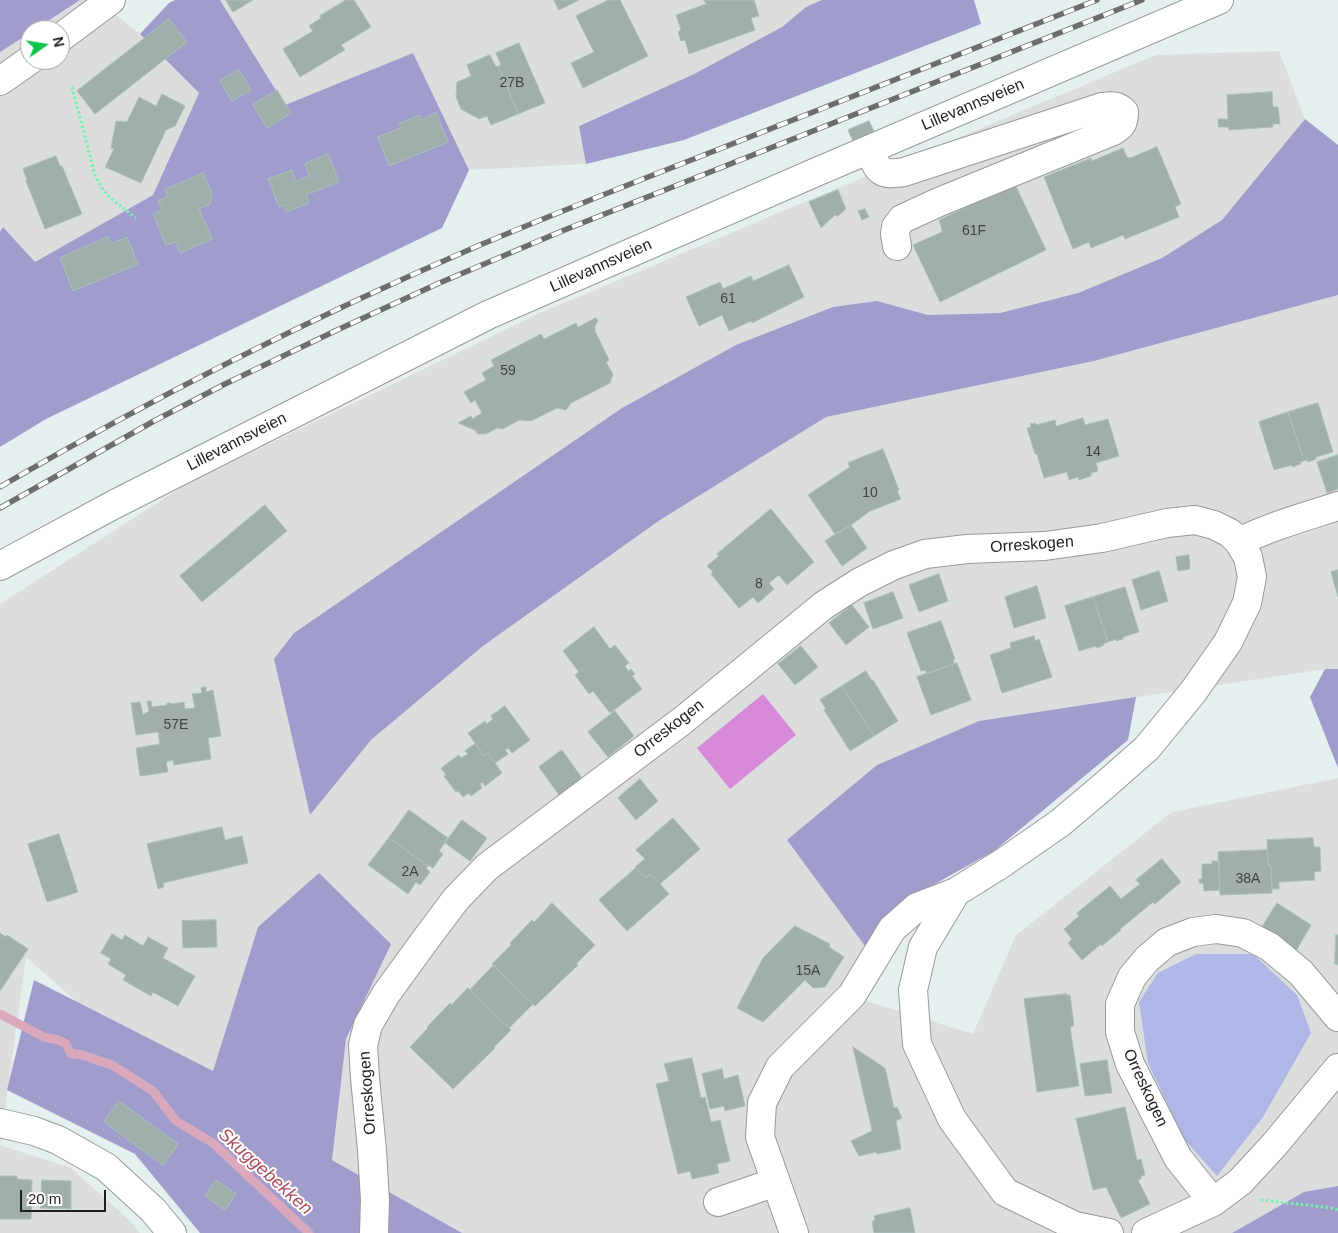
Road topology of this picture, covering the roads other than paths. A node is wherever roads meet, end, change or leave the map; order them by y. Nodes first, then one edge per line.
1 (111, 0) edge
2 (1219, 0) edge
3 (70, 31) edge
4 (20, 67) edge
5 (0, 81) edge
6 (869, 150) junction
7 (897, 246) dead end
8 (1338, 506) edge
9 (1239, 542) junction
10 (0, 566) edge
11 (956, 892) junction
12 (1338, 1017) edge
13 (1338, 1068) edge
14 (0, 1123) edge
15 (776, 1182) junction
16 (718, 1202) dead end
17 (1213, 1202) junction
18 (172, 1233) edge
19 (374, 1233) edge
20 (794, 1233) edge
21 (1109, 1233) edge
22 (1146, 1233) edge

1 - 3 street
2 - 6 street, Lillevannsveien
4 - 5 street
6 - 7 street
6 - 10 street, Lillevannsveien
8 - 9 street
9 - 11 street, Orreskogen
9 - 19 street, Orreskogen
11 - 15 street, Orreskogen
11 - 21 street, Orreskogen
12 - 17 street, Orreskogen
13 - 17 street
14 - 18 street
15 - 16 street
15 - 20 street, Orreskogen
17 - 22 street

